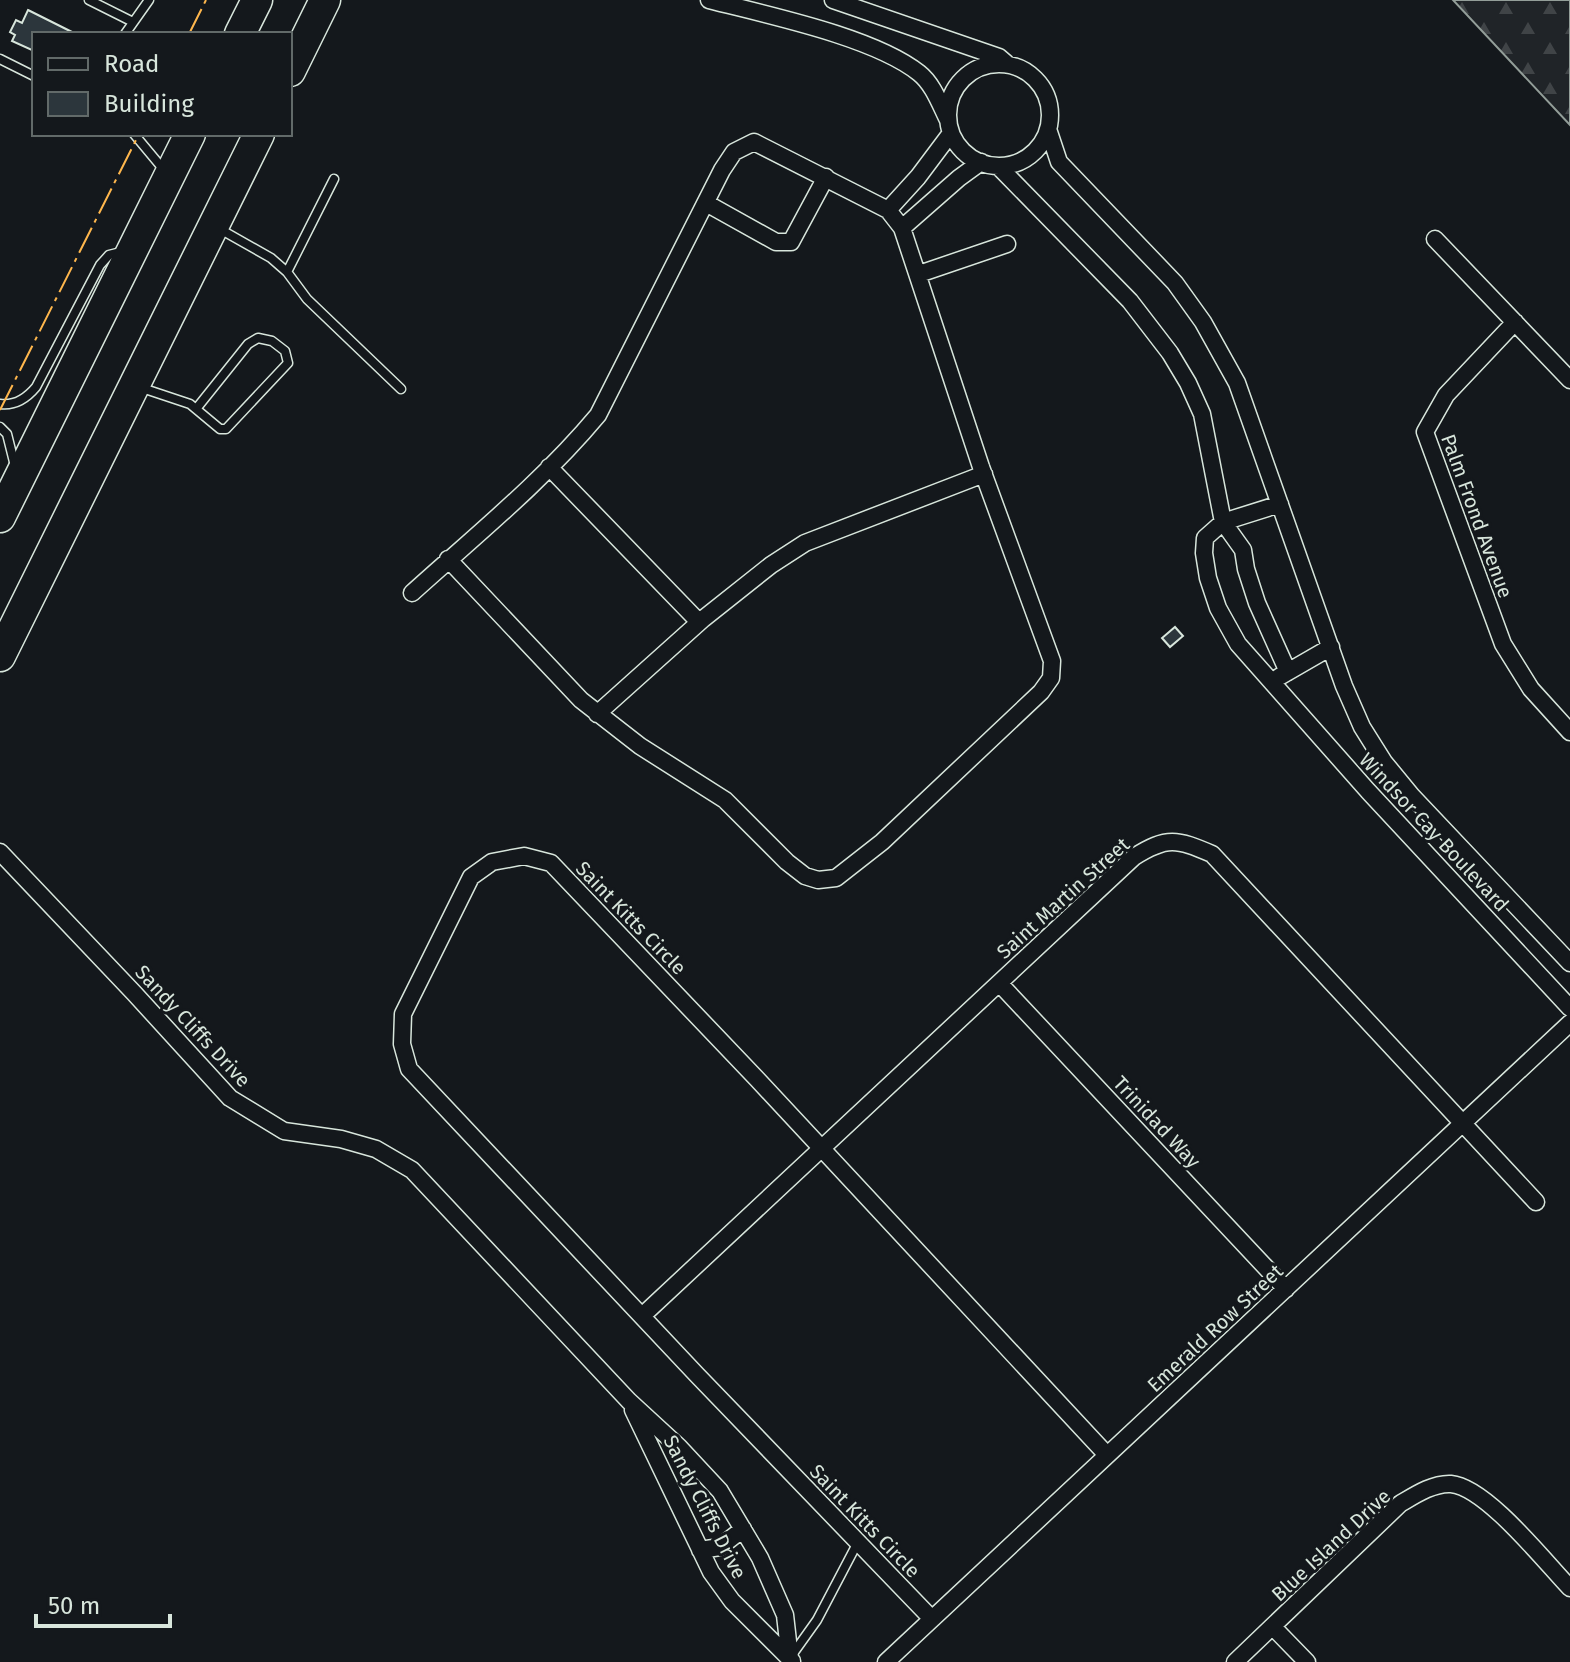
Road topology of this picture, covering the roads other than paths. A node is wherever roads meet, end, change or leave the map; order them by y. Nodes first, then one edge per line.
1 (89, 0) edge
2 (149, 0) edge
3 (257, 0) edge
4 (325, 0) edge
5 (833, 0) edge
6 (714, 1) edge
7 (133, 22) junction
8 (126, 32) edge
9 (241, 32) edge
10 (0, 59) edge
11 (1007, 64) junction
12 (292, 67) edge
13 (32, 75) edge
14 (950, 127) junction
15 (1048, 129) junction
16 (136, 136) edge
17 (189, 136) edge
18 (258, 136) edge
19 (981, 162) junction
20 (998, 166) junction
21 (169, 176) junction
22 (826, 177) junction
23 (334, 179) dead end
24 (706, 203) junction
25 (888, 210) junction
26 (213, 226) junction
27 (902, 228) junction
28 (1435, 239) dead end
29 (1007, 244) dead end
30 (134, 248) junction
31 (287, 272) junction
32 (919, 274) junction
33 (1515, 322) junction
34 (1570, 380) edge
35 (134, 385) junction
36 (401, 389) dead end
37 (0, 404) edge
38 (196, 409) junction
39 (0, 427) edge
40 (549, 467) junction
41 (984, 474) junction
42 (18, 480) junction
43 (1280, 504) junction
44 (0, 517) edge
45 (1223, 522) junction
46 (448, 559) junction
47 (412, 593) dead end
48 (699, 622) junction
49 (1331, 647) junction
50 (0, 656) edge
51 (1288, 672) junction
52 (1271, 682) junction
53 (597, 714) junction
54 (1570, 732) edge
55 (0, 852) edge
56 (1570, 963) edge
57 (999, 983) junction
58 (1570, 1008) edge
59 (1570, 1023) edge
60 (1462, 1125) junction
61 (822, 1148) junction
62 (1536, 1202) dead end
63 (1286, 1289) junction
64 (642, 1316) junction
65 (629, 1401) junction
66 (1107, 1455) junction
67 (743, 1529) junction
68 (858, 1542) junction
69 (700, 1550) junction
70 (1570, 1588) edge
71 (932, 1619) junction
72 (1273, 1627) junction
73 (791, 1660) edge
74 (886, 1662) edge
75 (1235, 1662) edge
76 (1307, 1662) edge

1 - 7 lane
2 - 7 lane
3 - 9 highway
4 - 12 highway
5 - 11 street, Windsor Cay Boulevard
6 - 14 street
7 - 8 lane
10 - 13 lane
11 - 14 street
11 - 15 street, Windsor Cay Boulevard
14 - 19 street
14 - 25 street
15 - 20 street
15 - 43 street, Windsor Cay Boulevard
16 - 21 lane
17 - 21 highway
18 - 26 highway
19 - 20 street
19 - 27 street
20 - 45 street
21 - 30 highway
22 - 24 street
22 - 24 street
22 - 25 street
23 - 31 lane
24 - 40 street
25 - 27 street
26 - 31 lane
26 - 35 highway
27 - 32 street
28 - 33 street
29 - 32 street
30 - 37 lane
30 - 42 highway
31 - 36 lane
32 - 41 street
33 - 34 street
33 - 54 street, Palm Frond Avenue
35 - 38 lane
35 - 50 highway
38 - 38 lane
39 - 42 lane
40 - 46 street
40 - 48 street
41 - 48 street
41 - 53 street
42 - 44 highway
43 - 45 street
43 - 49 street, Windsor Cay Boulevard
45 - 51 street
45 - 52 street, Windsor Cay Boulevard
46 - 47 street
46 - 53 street
48 - 53 street
49 - 51 street
49 - 56 street, Windsor Cay Boulevard
51 - 52 street
52 - 58 street, Windsor Cay Boulevard
55 - 65 street, Sandy Cliffs Drive
57 - 60 street, Saint Martin Street
57 - 61 street, Saint Martin Street
57 - 63 street, Trinidad Way
59 - 60 street, Emerald Row Street
60 - 62 street, Saint Martin Street
60 - 63 street, Emerald Row Street
61 - 64 street, Saint Martin Street
61 - 64 street, Saint Kitts Circle
61 - 66 street, Saint Kitts Circle
63 - 66 street, Emerald Row Street
64 - 68 street, Saint Kitts Circle
65 - 67 street, Sandy Cliffs Drive
65 - 69 street, Sandy Cliffs Drive
66 - 71 street, Emerald Row Street
67 - 69 street
67 - 73 street, Sandy Cliffs Drive
68 - 71 street, Saint Kitts Circle
68 - 73 lane
69 - 73 street, Sandy Cliffs Drive
70 - 72 street, Blue Island Drive
71 - 74 street, Emerald Row Street
72 - 75 street, Blue Island Drive
72 - 76 street

